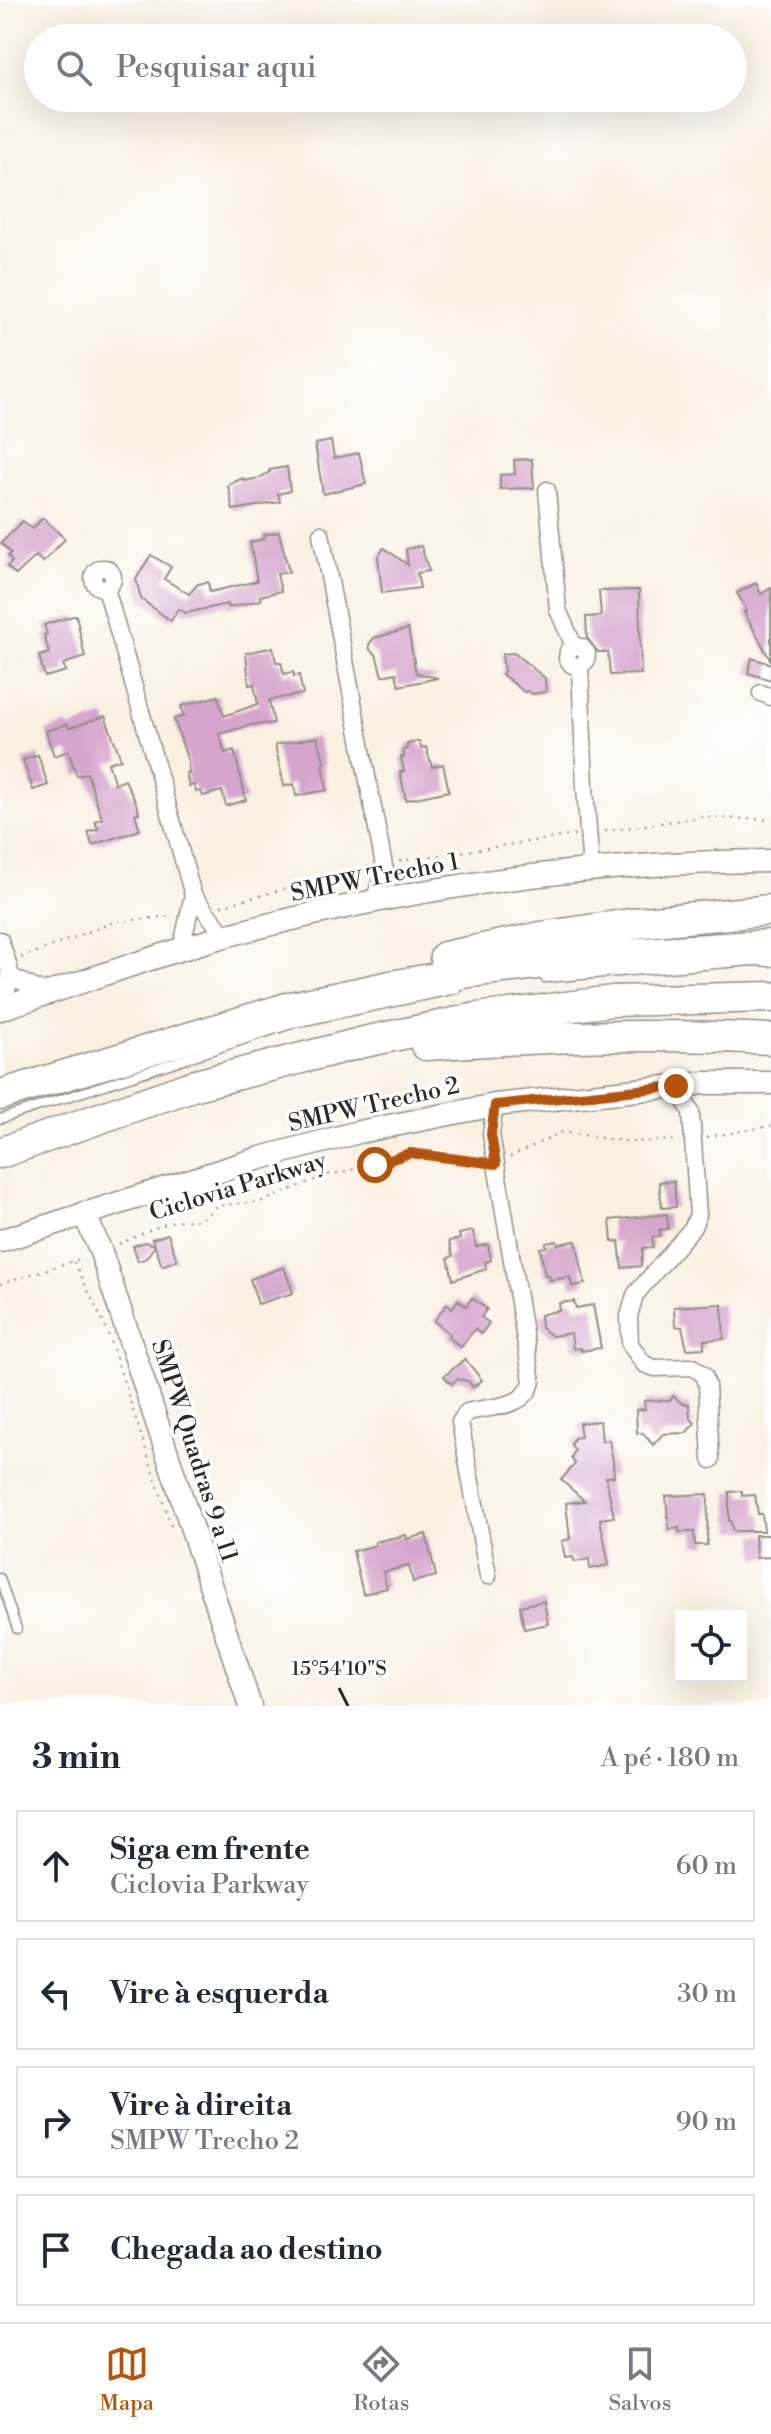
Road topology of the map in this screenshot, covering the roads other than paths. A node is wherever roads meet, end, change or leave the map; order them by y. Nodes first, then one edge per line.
1 (547, 490) dead end
2 (321, 534) dead end
3 (106, 588) dead end
4 (771, 861) edge
5 (385, 871) junction
6 (591, 871) junction
7 (407, 894) junction
8 (193, 895) junction
9 (373, 902) junction
10 (771, 910) edge
11 (225, 936) junction
12 (0, 940) edge
13 (771, 945) edge
14 (181, 950) junction
15 (771, 962) edge
16 (12, 977) junction
17 (536, 979) dead end
18 (460, 989) dead end
19 (666, 989) dead end
20 (47, 994) junction
21 (771, 997) edge
22 (0, 1001) edge
23 (287, 1008) junction
24 (0, 1009) edge
25 (360, 1037) junction
26 (771, 1039) edge
27 (236, 1064) dead end
28 (704, 1083) junction
29 (771, 1083) edge
30 (676, 1086) junction
31 (0, 1095) edge
32 (115, 1102) dead end
33 (495, 1105) junction
34 (471, 1109) junction
35 (691, 1112) junction
36 (0, 1119) edge
37 (491, 1134) junction
38 (0, 1153) edge
39 (84, 1213) junction
40 (0, 1241) edge
41 (711, 1460) dead end
42 (488, 1576) dead end
43 (0, 1578) edge
44 (17, 1629) dead end
45 (250, 1706) edge

1 - 6 street
2 - 5 street
3 - 8 street
4 - 6 street, SMPW Trecho 1
5 - 7 street
5 - 9 street
6 - 7 street, SMPW Trecho 1
7 - 9 street, SMPW Trecho 1
8 - 11 street
8 - 14 street
9 - 11 street, SMPW Trecho 1
10 - 23 highway
11 - 14 street, SMPW Trecho 1
12 - 16 street
13 - 23 highway
14 - 20 street, SMPW Trecho 1
15 - 17 lane
16 - 20 street
16 - 22 street
18 - 36 lane
19 - 25 lane
20 - 24 street, SMPW Trecho 1
21 - 25 highway
23 - 31 highway
25 - 26 highway
25 - 38 highway
27 - 32 lane
28 - 29 street, SMPW Trecho 2
28 - 30 street, SMPW Trecho 2
28 - 35 street
30 - 33 street, SMPW Trecho 2
30 - 35 street
33 - 34 street, SMPW Trecho 2
33 - 37 street
34 - 37 street
34 - 39 street, SMPW Trecho 2
35 - 41 street
37 - 42 street
39 - 40 street, SMPW Trecho 2
39 - 45 street, SMPW Quadras 9 a 11
43 - 44 lane

